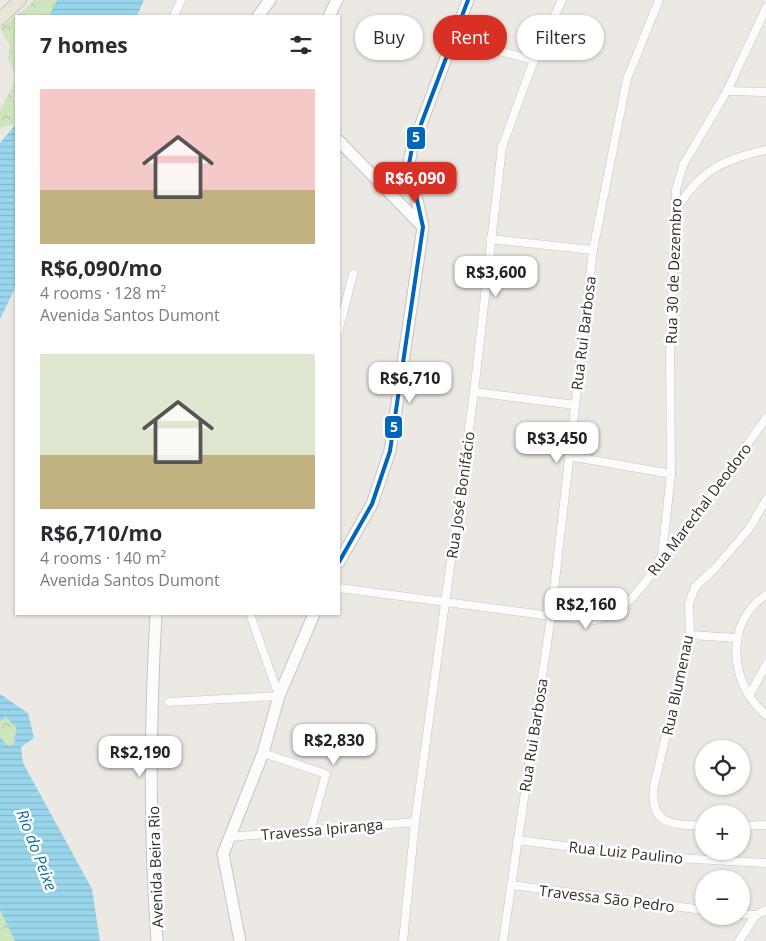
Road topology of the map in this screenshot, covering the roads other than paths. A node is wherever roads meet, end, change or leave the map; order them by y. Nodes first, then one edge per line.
1 (20, 0) edge
2 (181, 0) edge
3 (270, 0) edge
4 (337, 0) edge
5 (468, 0) edge
6 (562, 0) edge
7 (659, 0) edge
8 (766, 8) edge
9 (174, 15) edge
10 (259, 15) edge
11 (330, 15) edge
12 (462, 15) edge
13 (555, 15) edge
14 (0, 19) edge
15 (444, 60) edge
16 (534, 60) edge
17 (727, 91) junction
18 (766, 92) edge
19 (340, 142) edge
20 (766, 150) edge
21 (414, 185) junction
22 (396, 201) junction
23 (676, 211) junction
24 (423, 226) junction
25 (490, 239) junction
26 (593, 250) junction
27 (353, 274) dead end
28 (340, 325) edge
29 (474, 392) junction
30 (575, 405) junction
31 (765, 421) edge
32 (570, 456) junction
33 (671, 474) junction
34 (766, 500) edge
35 (662, 555) junction
36 (340, 560) edge
37 (340, 588) edge
38 (766, 595) edge
39 (446, 601) junction
40 (156, 615) edge
41 (250, 615) edge
42 (314, 615) edge
43 (550, 616) junction
44 (690, 635) junction
45 (736, 638) junction
46 (766, 665) edge
47 (279, 696) junction
48 (749, 696) junction
49 (169, 702) dead end
50 (766, 715) edge
51 (263, 753) junction
52 (415, 822) junction
53 (695, 825) edge
54 (766, 825) edge
55 (750, 826) edge
56 (310, 831) junction
57 (229, 837) junction
58 (517, 840) junction
59 (766, 862) edge
60 (511, 885) junction
61 (695, 909) edge
62 (766, 910) edge
63 (750, 915) edge
64 (756, 916) junction
65 (158, 941) edge
66 (240, 941) edge
67 (403, 941) edge
68 (503, 941) edge
69 (739, 941) edge

1 - 14 main road
2 - 9 street
3 - 10 street
4 - 11 street
5 - 12 street
6 - 13 street, Rua José Bonifácio
7 - 26 street, Rua Rui Barbosa
8 - 17 street, Rua 30 de Dezembro
15 - 21 street
16 - 25 street, Rua José Bonifácio
17 - 18 street
17 - 23 street, Rua 30 de Dezembro
19 - 22 street
20 - 23 street
21 - 22 street
21 - 24 street
22 - 24 street
23 - 33 street, Rua 30 de Dezembro
24 - 36 street
25 - 26 street
25 - 29 street, Rua José Bonifácio
26 - 30 street, Rua Rui Barbosa
27 - 28 street
29 - 30 street
29 - 39 street, Rua José Bonifácio
30 - 32 street, Rua Rui Barbosa
31 - 35 street, Rua Marechal Deodoro
32 - 33 street
32 - 43 street, Rua Rui Barbosa
33 - 35 street, Rua 30 de Dezembro
34 - 44 street, Rua Blumenau
35 - 43 street, Rua Marechal Deodoro
37 - 39 street, Rua Marechal Deodoro
38 - 45 street
39 - 43 street, Rua Marechal Deodoro
39 - 52 street, Rua José Bonifácio
40 - 65 street, Avenida Beira Rio
41 - 47 street
42 - 47 street
43 - 58 street, Rua Rui Barbosa
44 - 45 street
44 - 53 street, Rua Blumenau
45 - 48 street
46 - 48 street
47 - 49 street
47 - 51 street
48 - 50 street
51 - 56 street
51 - 57 street
52 - 56 street, Travessa Ipiranga
52 - 67 street, Rua José Bonifácio
54 - 55 street
56 - 57 street, Travessa Ipiranga
57 - 66 street
58 - 59 street, Rua Luiz Paulino
58 - 60 street, Rua Rui Barbosa
60 - 61 street, Travessa São Pedro
60 - 68 street, Rua Rui Barbosa
62 - 64 street
63 - 64 street
64 - 69 street

